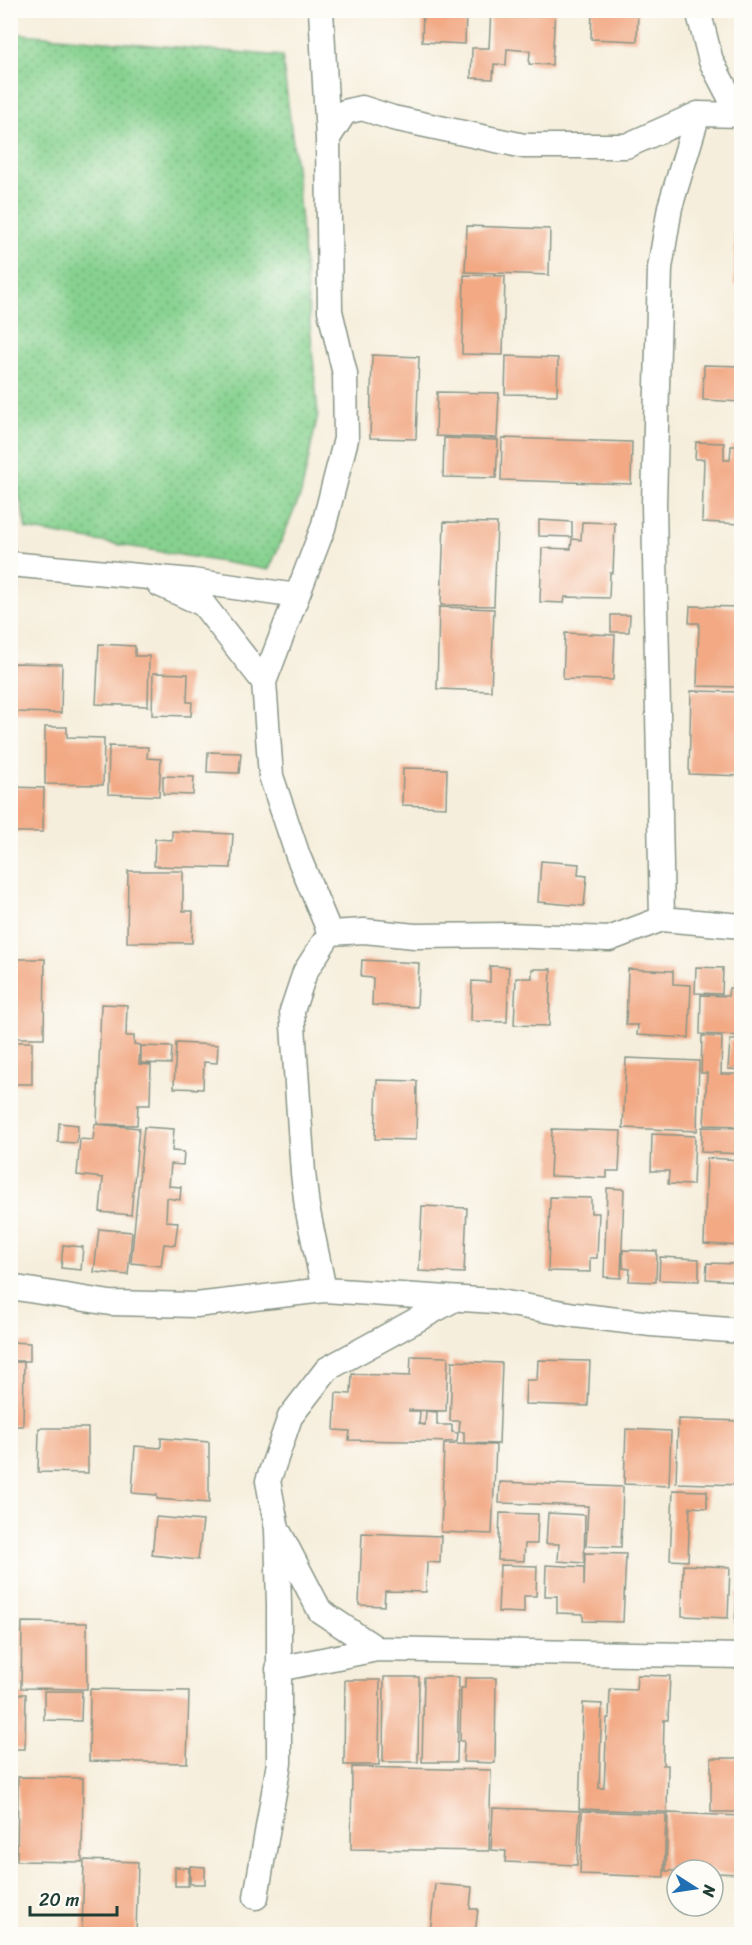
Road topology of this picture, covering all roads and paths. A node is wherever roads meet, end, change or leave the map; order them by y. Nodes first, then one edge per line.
1 (321, 10) edge
2 (698, 10) edge
3 (698, 114) junction
4 (740, 115) edge
5 (328, 138) junction
6 (10, 564) edge
7 (141, 576) junction
8 (297, 597) junction
9 (264, 682) junction
10 (662, 919) junction
11 (741, 926) edge
12 (330, 933) junction
13 (10, 1287) edge
14 (324, 1290) junction
15 (453, 1300) junction
16 (741, 1331) edge
17 (277, 1529) junction
18 (377, 1649) junction
19 (741, 1656) edge
20 (278, 1668) junction
21 (256, 1897) dead end

1 - 5 street
2 - 4 street
3 - 4 street
3 - 5 street
3 - 10 street
5 - 8 street
6 - 7 street
7 - 8 street
7 - 9 street
8 - 9 street
9 - 12 street
10 - 11 street
10 - 12 street
12 - 14 street
13 - 14 street
14 - 15 street
15 - 16 street
15 - 17 street
17 - 18 street
17 - 20 street
18 - 19 street
18 - 20 street
20 - 21 street

